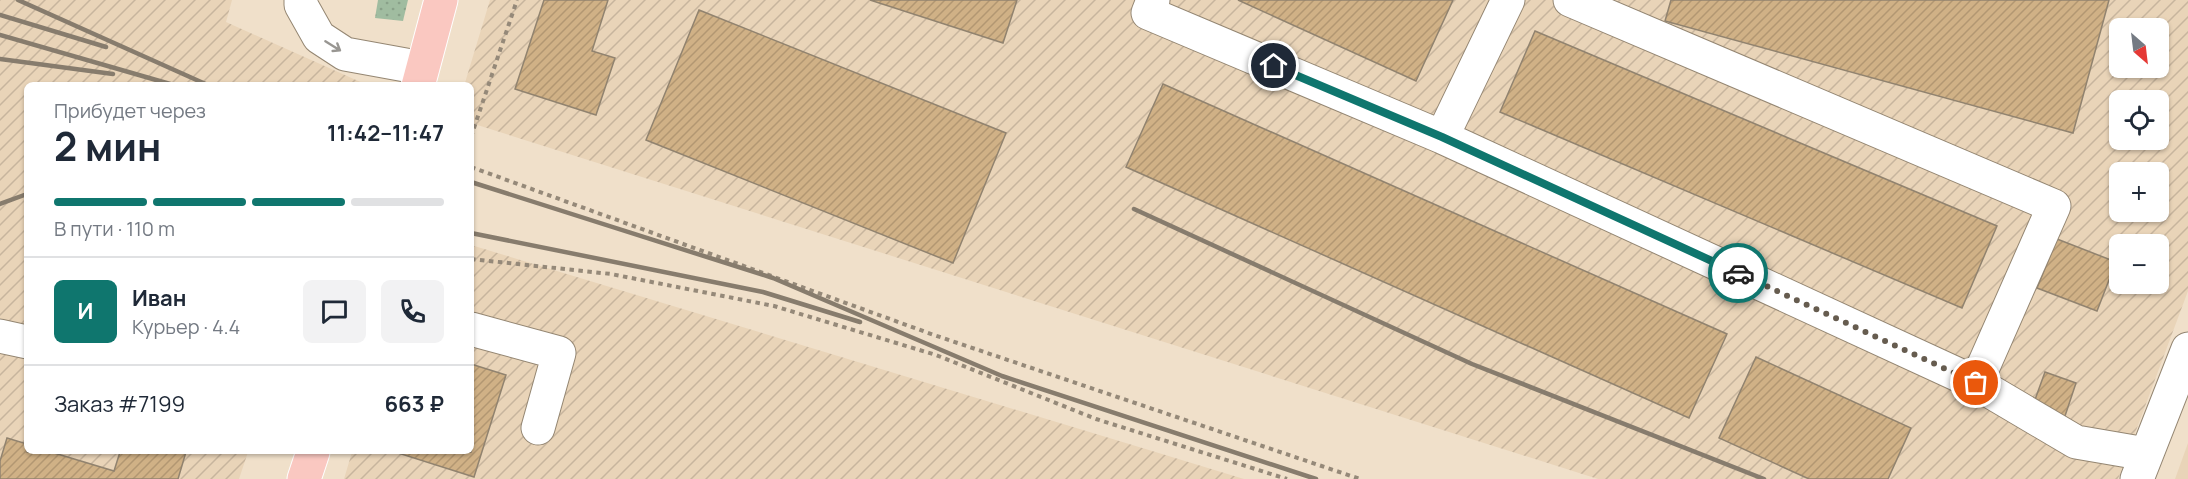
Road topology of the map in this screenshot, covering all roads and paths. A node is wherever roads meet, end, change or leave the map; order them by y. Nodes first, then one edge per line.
1 (301, 0) edge
2 (441, 0) edge
3 (517, 0) edge
4 (1153, 0) edge
5 (1508, 0) edge
6 (1570, 0) edge
7 (420, 77) edge
8 (474, 128) edge
9 (1442, 137) junction
10 (474, 168) edge
11 (474, 259) edge
12 (474, 330) edge
13 (0, 336) edge
14 (24, 341) edge
15 (2188, 349) edge
16 (1976, 383) junction
17 (2177, 410) edge
18 (538, 428) dead end
19 (312, 454) edge
20 (2141, 466) edge
21 (304, 479) edge
22 (1287, 479) edge
23 (1360, 479) edge

1 -> 7 street
2 - 7 main road
3 - 8 path
4 - 9 street
5 - 9 street
6 - 16 street
9 - 16 street
10 - 23 path
11 - 22 path
12 - 18 street
13 - 14 street
15 - 17 street
16 - 20 street
17 - 20 street
19 - 21 main road

